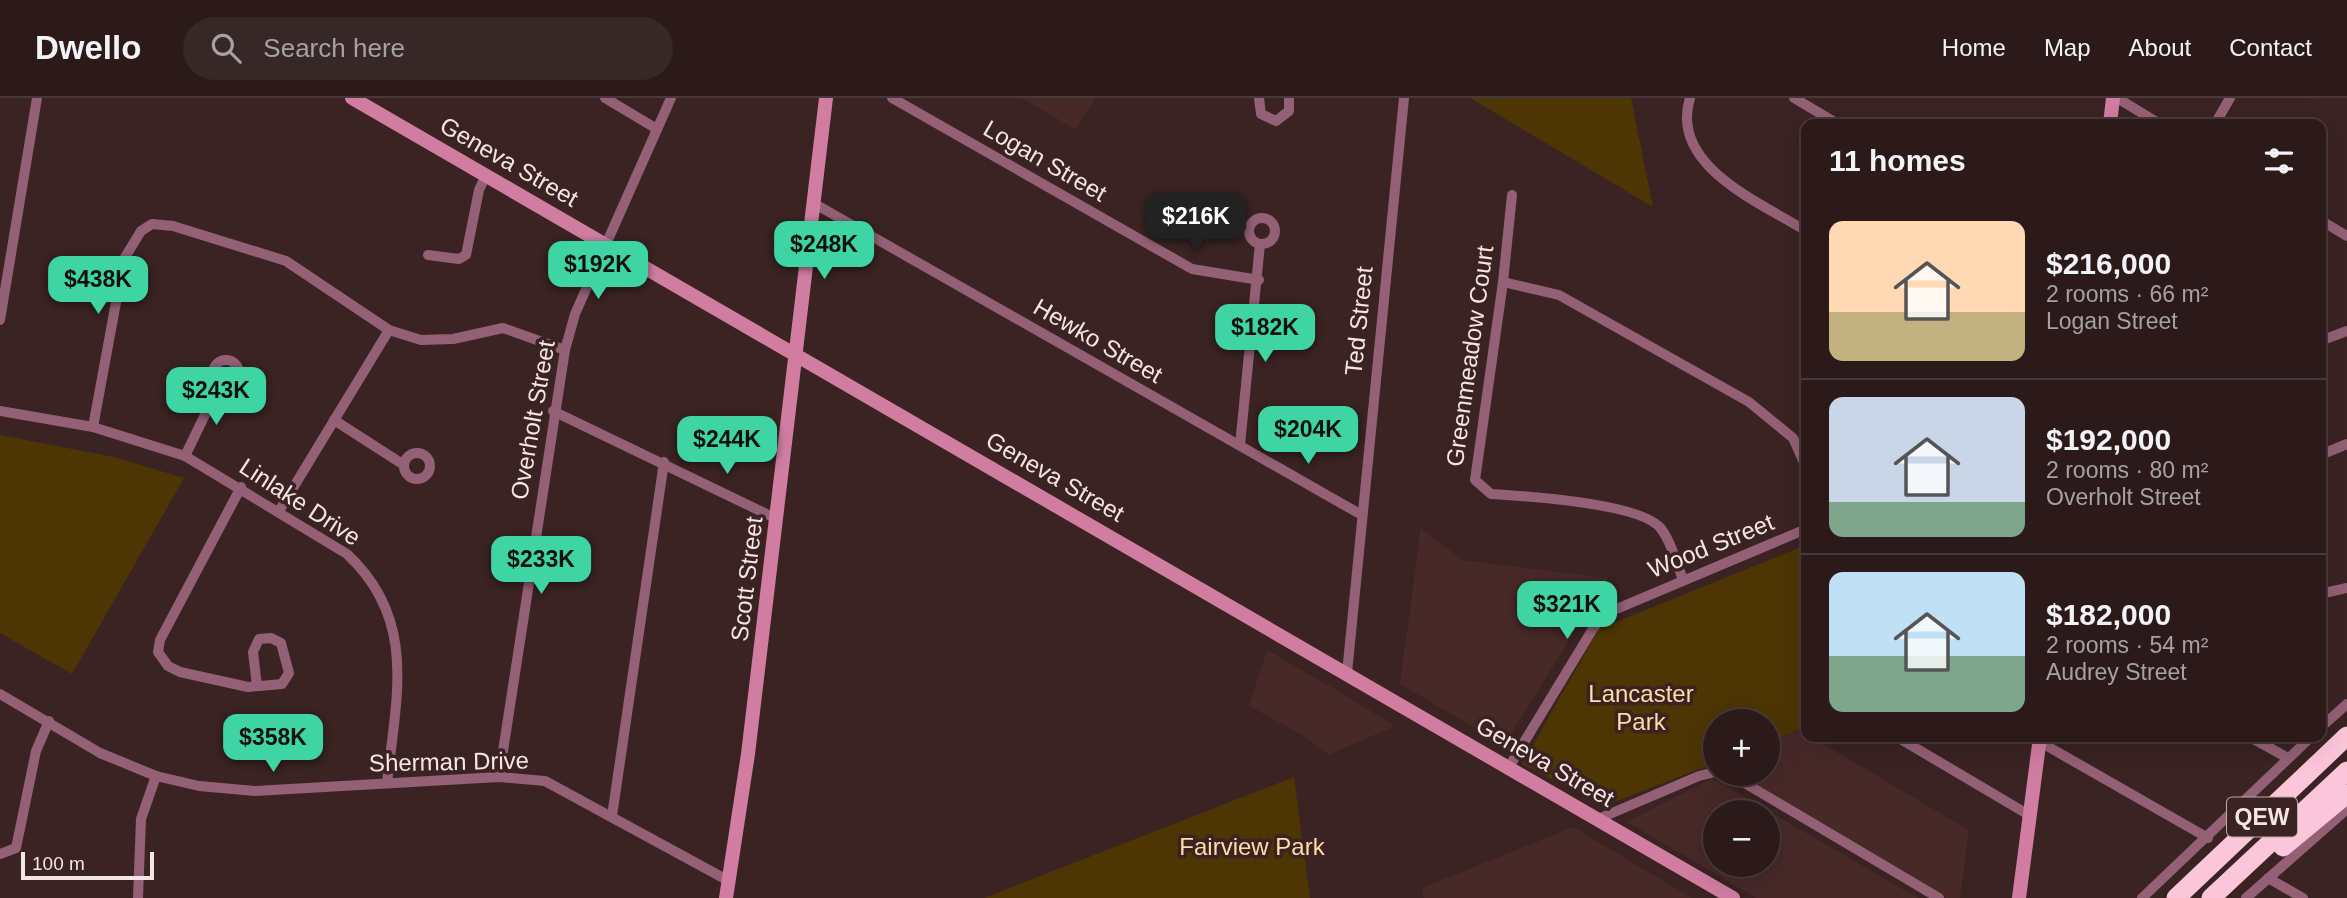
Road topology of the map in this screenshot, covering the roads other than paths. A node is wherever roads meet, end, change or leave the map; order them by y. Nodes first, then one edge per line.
1 (37, 98) edge
2 (352, 98) edge
3 (605, 98) edge
4 (671, 98) edge
5 (826, 98) edge
6 (892, 98) edge
7 (1259, 98) edge
8 (1289, 98) edge
9 (1404, 98) edge
10 (1690, 98) edge
11 (1794, 98) edge
12 (2115, 98) edge
13 (2230, 98) edge
14 (1830, 119) edge
15 (2111, 119) edge
16 (2151, 119) edge
17 (2218, 119) edge
18 (657, 129) junction
19 (486, 175) junction
20 (1512, 195) dead end
21 (816, 204) junction
22 (2326, 224) edge
23 (1801, 228) edge
24 (2347, 236) edge
25 (606, 244) junction
26 (1260, 244) dead end
27 (428, 255) dead end
28 (1259, 280) junction
29 (1503, 282) junction
30 (0, 320) edge
31 (390, 330) junction
32 (2347, 331) edge
33 (2326, 339) edge
34 (565, 350) junction
35 (798, 354) junction
36 (220, 384) dead end
37 (0, 411) edge
38 (553, 411) junction
39 (334, 420) junction
40 (93, 427) junction
41 (2347, 444) edge
42 (1240, 445) junction
43 (2326, 453) edge
44 (185, 456) junction
45 (1801, 456) edge
46 (664, 462) junction
47 (404, 466) dead end
48 (241, 487) junction
49 (279, 511) junction
50 (1360, 514) junction
51 (777, 519) junction
52 (1801, 531) edge
53 (1683, 580) junction
54 (2347, 588) edge
55 (2326, 593) edge
56 (1347, 673) junction
57 (257, 686) junction
58 (0, 694) edge
59 (2347, 704) edge
60 (50, 721) junction
61 (2326, 723) edge
62 (2347, 736) edge
63 (1905, 742) edge
64 (2040, 742) edge
65 (2045, 742) edge
66 (2259, 742) edge
67 (2306, 742) edge
68 (2288, 758) junction
69 (1509, 767) junction
70 (2347, 771) edge
71 (1703, 775) edge
72 (156, 776) junction
73 (499, 776) junction
74 (387, 783) junction
75 (1750, 786) edge
76 (2347, 794) edge
77 (2347, 809) edge
78 (2029, 815) junction
79 (612, 816) junction
80 (1598, 819) junction
81 (2208, 838) junction
82 (0, 854) edge
83 (2237, 874) junction
84 (2268, 878) junction
85 (729, 881) junction
86 (138, 898) edge
87 (726, 898) edge
88 (1733, 898) edge
89 (1939, 898) edge
90 (2018, 898) edge
91 (2142, 898) edge
92 (2176, 898) edge
93 (2211, 898) edge
94 (2246, 898) edge
95 (2303, 898) edge

1 - 30 street
2 - 19 main road, Geneva Street
3 - 18 street
4 - 18 street, Overholt Street
5 - 21 main road, Scott Street
6 - 28 street, Logan Street
7 - 8 street
9 - 50 street, Ted Street
10 - 23 street
11 - 14 street
12 - 15 main road
12 - 16 street
13 - 17 street
18 - 25 street, Overholt Street
19 - 25 main road, Geneva Street
19 - 27 street
20 - 29 street, Greenmeadow Court
21 - 35 main road, Scott Street
21 - 42 street, Hewko Street
22 - 24 street
25 - 34 street, Overholt Street
25 - 35 main road, Geneva Street
26 - 28 street
28 - 42 street
29 - 45 street
29 - 53 street, Greenmeadow Court
31 - 34 street
31 - 39 street
31 - 40 street
32 - 33 street
34 - 38 street, Overholt Street
35 - 51 main road, Scott Street
35 - 56 main road, Geneva Street
36 - 44 street
37 - 40 street, Linlake Drive
38 - 46 street
38 - 73 street, Overholt Street
39 - 47 street
39 - 49 street
40 - 44 street, Linlake Drive
41 - 43 street
42 - 50 street, Hewko Street
44 - 48 street, Linlake Drive
46 - 51 street
46 - 79 street
48 - 49 street, Linlake Drive
48 - 57 street
49 - 74 street, Linlake Drive
50 - 56 street, Ted Street
51 - 85 main road, Scott Street
52 - 53 street, Wood Street
53 - 69 street, Wood Street
54 - 55 street
56 - 69 main road, Geneva Street
57 - 57 street
58 - 60 street, Sherman Drive
59 - 61 street
60 - 72 street, Sherman Drive
60 - 82 street
62 - 92 highway, QEW
63 - 78 street
64 - 78 main road
65 - 81 street
66 - 68 street
67 - 68 street
68 - 81 street
69 - 80 main road, Geneva Street
70 - 83 highway, QEW
71 - 80 street
72 - 74 street, Sherman Drive
72 - 86 street
73 - 74 street, Sherman Drive
73 - 79 street, Sherman Drive
75 - 89 street
76 - 83 highway
77 - 84 street
78 - 90 main road
79 - 85 street, Sherman Drive
80 - 88 main road, Geneva Street
81 - 91 street
83 - 93 highway, QEW
84 - 94 street
84 - 95 street
85 - 87 main road, Scott Street

